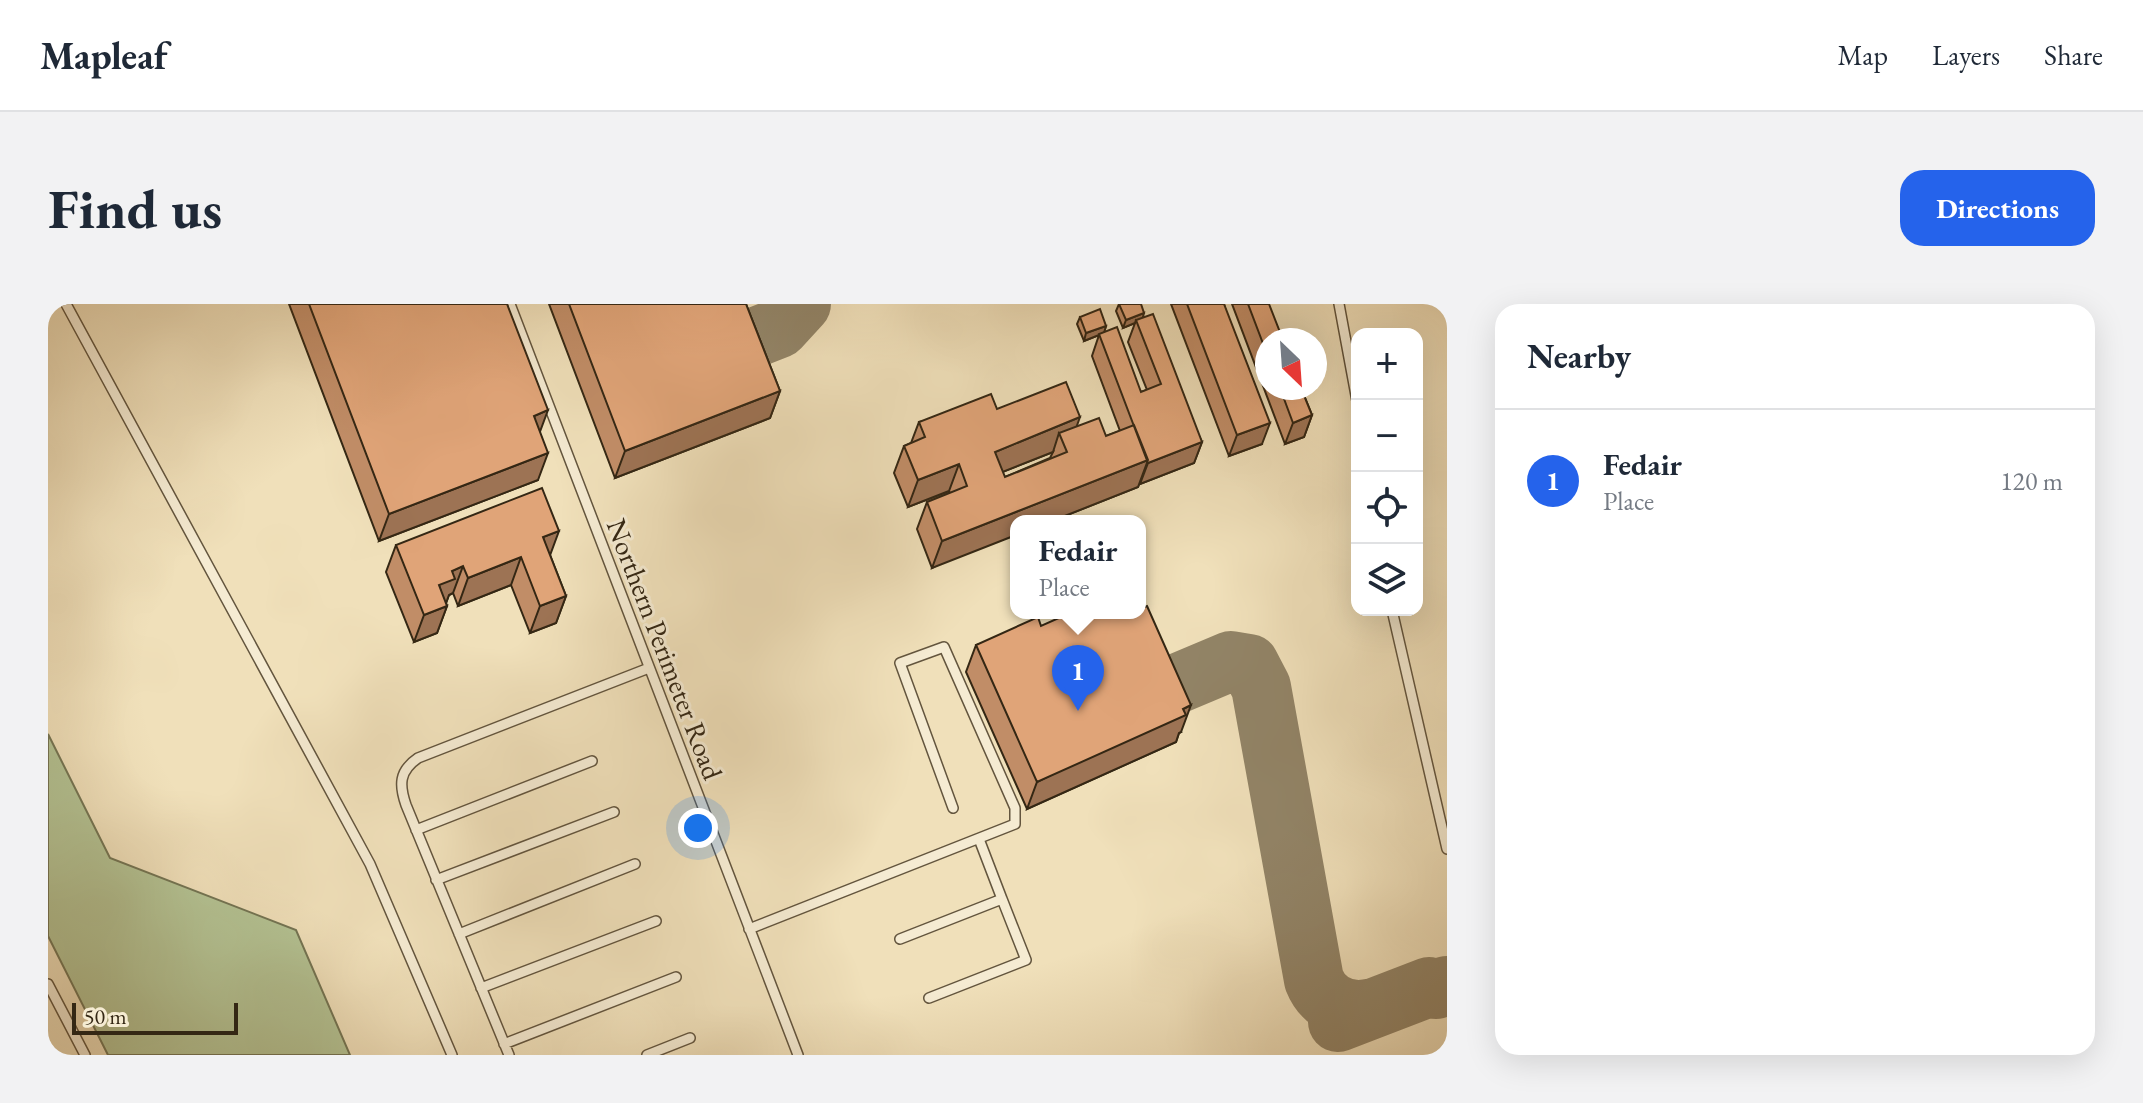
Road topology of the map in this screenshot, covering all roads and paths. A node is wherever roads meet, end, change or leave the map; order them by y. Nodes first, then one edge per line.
1 (66, 304) edge
2 (510, 304) edge
3 (1339, 304) edge
4 (1357, 400) edge
5 (1393, 616) edge
6 (649, 668) junction
7 (592, 761) dead end
8 (953, 808) dead end
9 (614, 812) dead end
10 (416, 830) junction
11 (979, 839) junction
12 (1447, 849) edge
13 (635, 864) dead end
14 (436, 880) junction
15 (1002, 899) junction
16 (656, 921) dead end
17 (749, 929) junction
18 (459, 934) junction
19 (900, 939) dead end
20 (676, 977) dead end
21 (48, 984) edge
22 (481, 988) junction
23 (929, 998) dead end
24 (690, 1038) dead end
25 (504, 1044) junction
26 (85, 1055) edge
27 (452, 1055) edge
28 (509, 1055) edge
29 (647, 1055) edge
30 (798, 1055) edge

1 - 27 lane
2 - 6 lane, Northern Perimeter Road
3 - 4 lane
5 - 12 lane
6 - 10 lane
6 - 17 lane, Northern Perimeter Road
7 - 10 lane
8 - 11 lane
9 - 14 lane
10 - 14 lane
11 - 15 lane
11 - 17 lane
13 - 18 lane
14 - 18 lane
15 - 19 lane
15 - 23 lane
16 - 22 lane
17 - 30 lane, Northern Perimeter Road
18 - 22 lane
20 - 25 lane
21 - 26 lane
22 - 25 lane
24 - 29 lane
25 - 28 lane

